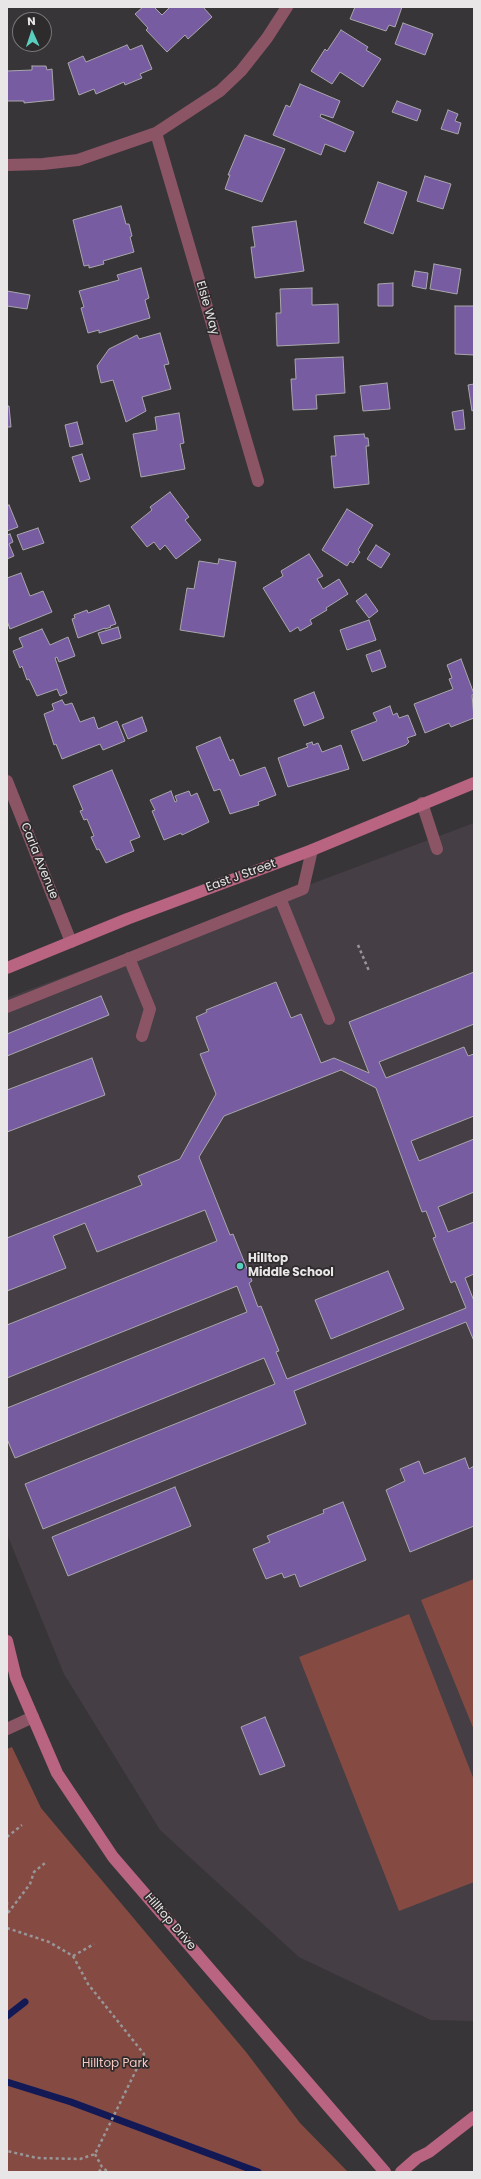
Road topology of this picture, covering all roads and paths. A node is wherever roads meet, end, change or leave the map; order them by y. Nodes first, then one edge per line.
1 (287, 7) edge
2 (156, 133) junction
3 (7, 165) edge
4 (258, 481) dead end
5 (7, 781) edge
6 (474, 783) edge
7 (422, 803) junction
8 (436, 849) dead end
9 (312, 850) junction
10 (280, 898) junction
11 (71, 942) junction
12 (358, 945) dead end
13 (129, 958) junction
14 (7, 968) edge
15 (369, 971) dead end
16 (7, 1008) edge
17 (329, 1019) dead end
18 (142, 1036) dead end
19 (7, 1641) edge
20 (33, 1717) junction
21 (7, 1729) edge
22 (22, 1825) dead end
23 (7, 1837) edge
24 (45, 1863) dead end
25 (7, 1902) edge
26 (7, 1913) edge
27 (7, 1928) edge
28 (94, 1944) dead end
29 (73, 1956) junction
30 (474, 2117) edge
31 (7, 2151) edge
32 (95, 2154) junction
33 (102, 2168) junction
34 (99, 2172) edge
35 (108, 2172) edge
36 (385, 2172) edge
37 (402, 2172) edge

1 - 2 street
2 - 3 street
2 - 4 street, Elsie Way
5 - 11 street, Carla Avenue
6 - 7 main road, East J Street
7 - 8 street
7 - 9 main road, East J Street
9 - 10 street
9 - 11 main road, East J Street
10 - 13 street
10 - 17 street
11 - 14 main road, East J Street
12 - 15 path
13 - 16 street
13 - 18 street
19 - 20 main road, Hilltop Drive
20 - 21 street
20 - 36 main road, Hilltop Drive
22 - 23 path
24 - 26 path
25 - 26 path
27 - 29 path
28 - 29 path
29 - 32 path
30 - 37 main road
31 - 32 path
32 - 33 path
33 - 34 path
33 - 35 path

